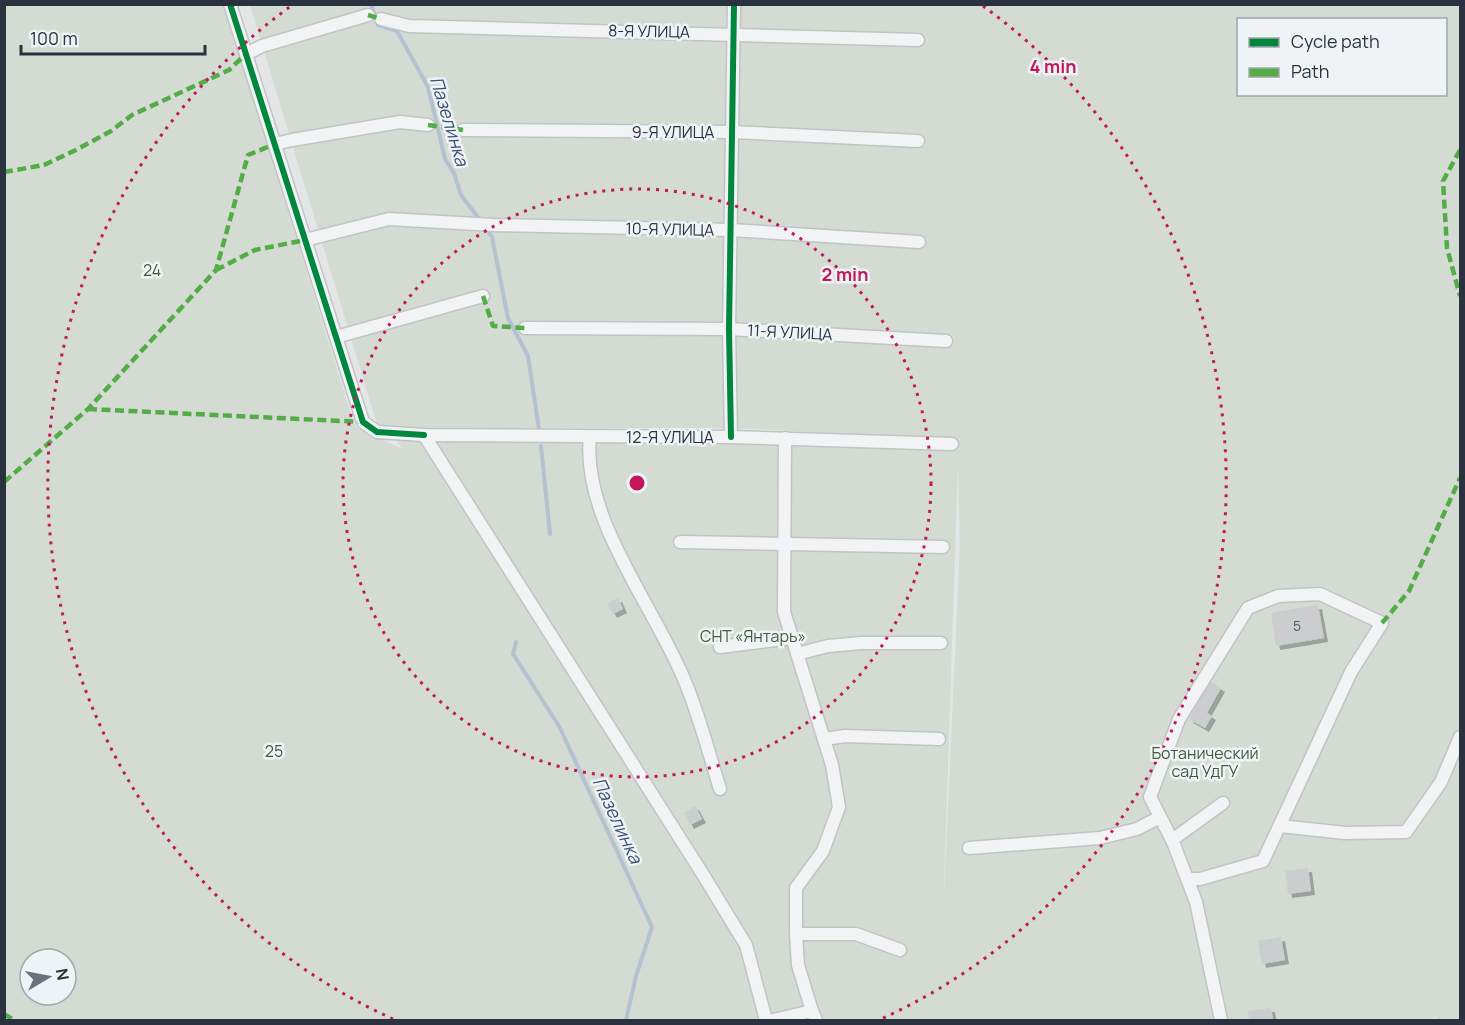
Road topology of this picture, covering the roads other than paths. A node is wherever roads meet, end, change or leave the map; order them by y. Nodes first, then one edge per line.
1 (230, 4) edge
2 (734, 4) edge
3 (368, 15) dead end
4 (381, 19) dead end
5 (734, 33) junction
6 (918, 40) dead end
7 (246, 54) junction
8 (429, 125) dead end
9 (463, 130) dead end
10 (732, 132) junction
11 (918, 141) dead end
12 (275, 144) junction
13 (731, 230) junction
14 (305, 240) junction
15 (919, 242) dead end
16 (483, 296) dead end
17 (525, 328) dead end
18 (729, 329) junction
19 (336, 337) junction
20 (946, 341) dead end
21 (424, 435) junction
22 (590, 437) junction
23 (731, 437) junction
24 (785, 438) junction
25 (952, 444) dead end
26 (680, 542) dead end
27 (786, 543) junction
28 (943, 547) dead end
29 (791, 638) junction
30 (941, 643) dead end
31 (720, 647) dead end
32 (797, 654) junction
33 (1461, 737) edge
34 (824, 739) junction
35 (939, 739) dead end
36 (720, 789) dead end
37 (1223, 803) dead end
38 (1160, 817) junction
39 (1280, 826) junction
40 (1172, 840) junction
41 (969, 848) dead end
42 (1187, 879) junction
43 (796, 934) junction
44 (900, 950) dead end
45 (814, 1016) edge
46 (766, 1020) edge
47 (773, 1020) edge
48 (1221, 1020) edge

1 - 7 street, 12-Я УЛИЦА
2 - 5 street
3 - 7 street
4 - 5 street, 8-Я УЛИЦА
5 - 6 street, 8-Я УЛИЦА
5 - 10 street
7 - 12 street, 12-Я УЛИЦА
8 - 12 street
9 - 10 street, 9-Я УЛИЦА
10 - 11 street, 9-Я УЛИЦА
10 - 13 street
12 - 14 street, 12-Я УЛИЦА
13 - 14 street, 10-Я УЛИЦА
13 - 15 street, 10-Я УЛИЦА
13 - 18 street
14 - 19 street, 12-Я УЛИЦА
16 - 19 street
17 - 18 street, 11-Я УЛИЦА
18 - 20 street, 11-Я УЛИЦА
18 - 23 street
19 - 21 street, 12-Я УЛИЦА
21 - 22 street, 12-Я УЛИЦА
21 - 46 street
22 - 23 street, 12-Я УЛИЦА
22 - 36 street
23 - 24 street, 12-Я УЛИЦА
24 - 25 street, 12-Я УЛИЦА
24 - 27 street
26 - 27 street
27 - 28 street
27 - 29 street
29 - 31 street
29 - 32 street
30 - 32 street
32 - 34 street
33 - 39 street
34 - 35 street
34 - 43 street
37 - 40 street
38 - 39 street
38 - 40 street
38 - 41 street
39 - 42 street
40 - 42 street
42 - 48 street
43 - 44 street
43 - 45 street
45 - 47 street

